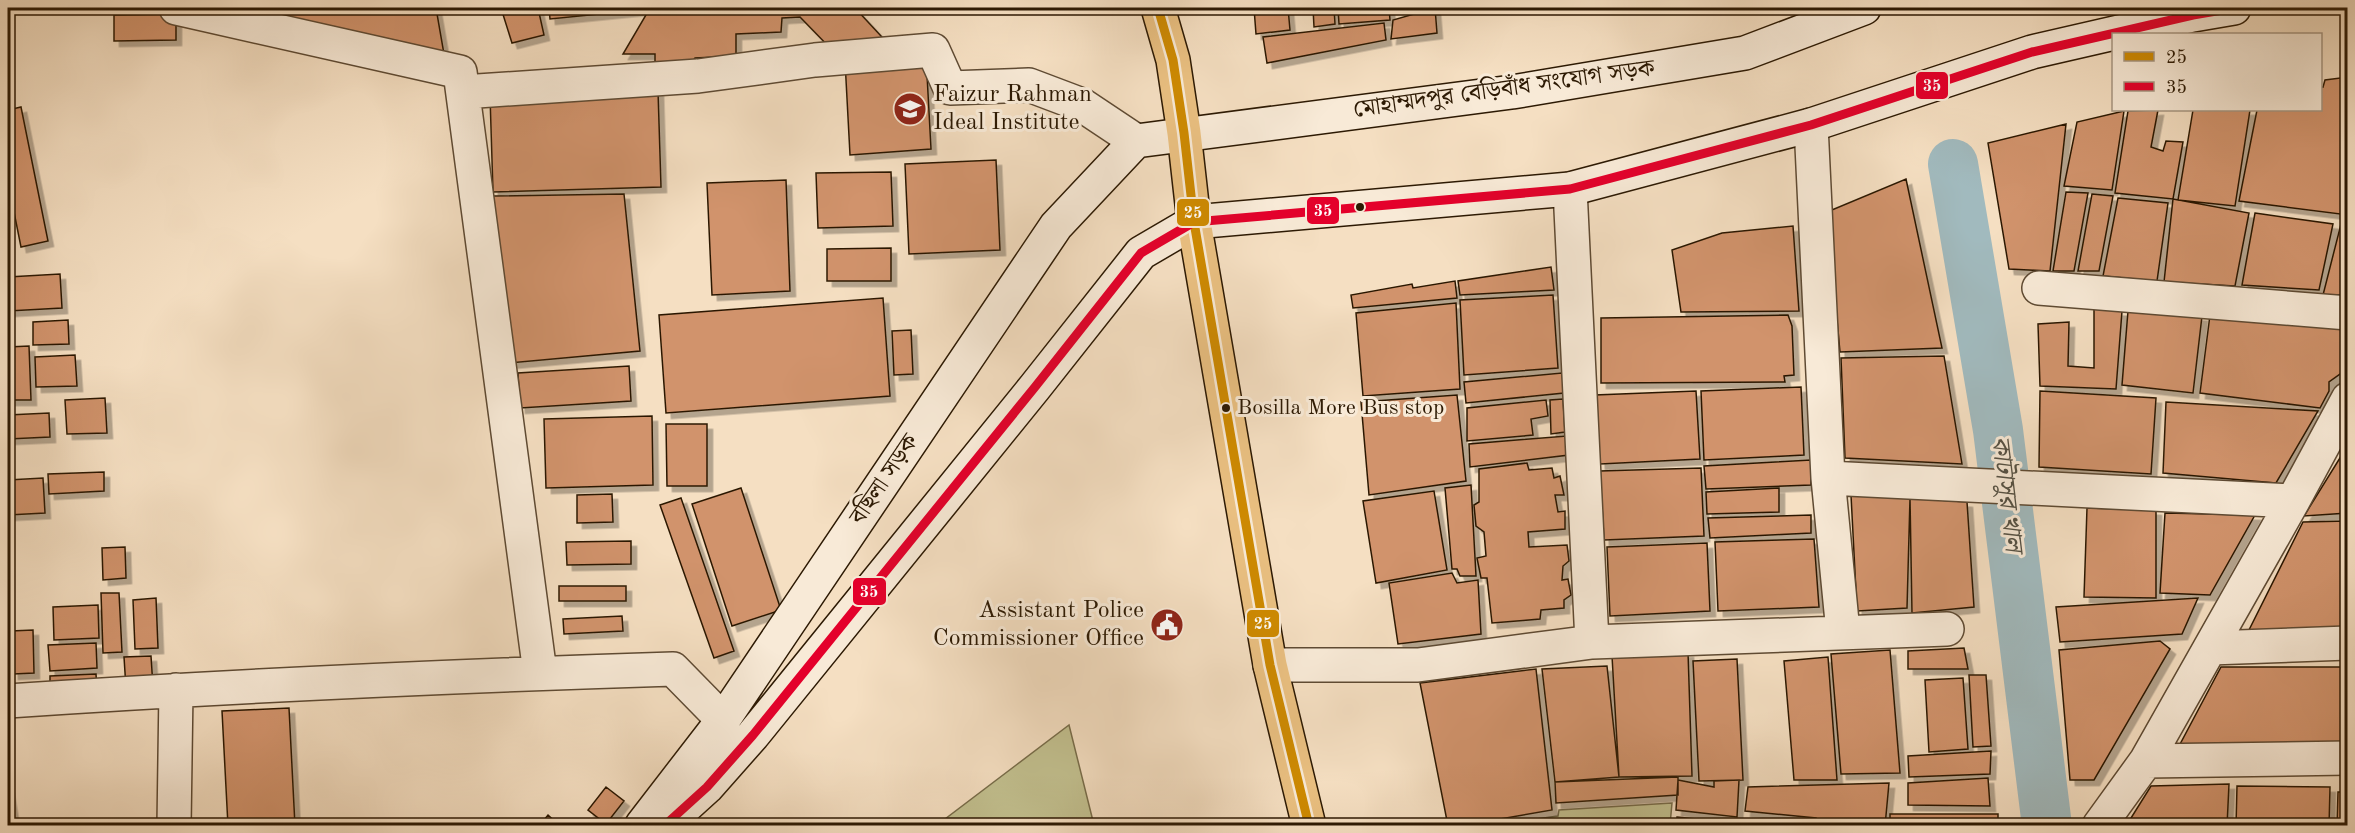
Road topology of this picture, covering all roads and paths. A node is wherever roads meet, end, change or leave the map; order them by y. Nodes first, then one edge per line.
1 (176, 8) edge
2 (1158, 8) edge
3 (1864, 8) edge
4 (2234, 8) edge
5 (2115, 33) edge
6 (2112, 34) edge
7 (463, 92) junction
8 (1811, 125) junction
9 (1184, 133) junction
10 (1136, 141) junction
11 (1570, 189) junction
12 (1194, 222) junction
13 (2039, 288) dead end
14 (2348, 313) edge
15 (2348, 399) edge
16 (1828, 478) junction
17 (2293, 501) junction
18 (1947, 629) dead end
19 (1843, 632) junction
20 (1592, 642) junction
21 (2348, 643) edge
22 (2210, 648) junction
23 (1270, 664) junction
24 (540, 673) junction
25 (176, 690) junction
26 (8, 701) edge
27 (723, 720) junction
28 (2348, 758) edge
29 (2146, 761) junction
30 (174, 825) edge
31 (641, 825) edge
32 (664, 825) edge
33 (1309, 825) edge
34 (2099, 825) edge

1 - 7 street
2 - 9 highway
3 - 9 street, মোহাম্মদপুর বেড়িবাঁধ সংযোগ সড়ক
4 - 5 street
6 - 8 street
7 - 10 street
7 - 24 street
8 - 11 street
8 - 16 street
9 - 10 street, মোহাম্মদপুর বেড়িবাঁধ সংযোগ সড়ক
9 - 12 highway
10 - 27 street, বছিলা সড়ক
11 - 12 street
11 - 20 street
12 - 23 highway
12 - 32 street
13 - 14 street
15 - 17 street
16 - 17 street
16 - 19 street
17 - 22 street
18 - 19 street
19 - 20 street
20 - 23 street
21 - 22 street
22 - 29 street
23 - 33 highway
24 - 25 street
24 - 27 street
25 - 26 street
25 - 30 street
27 - 31 street, বছিলা সড়ক
28 - 29 street
29 - 34 street

